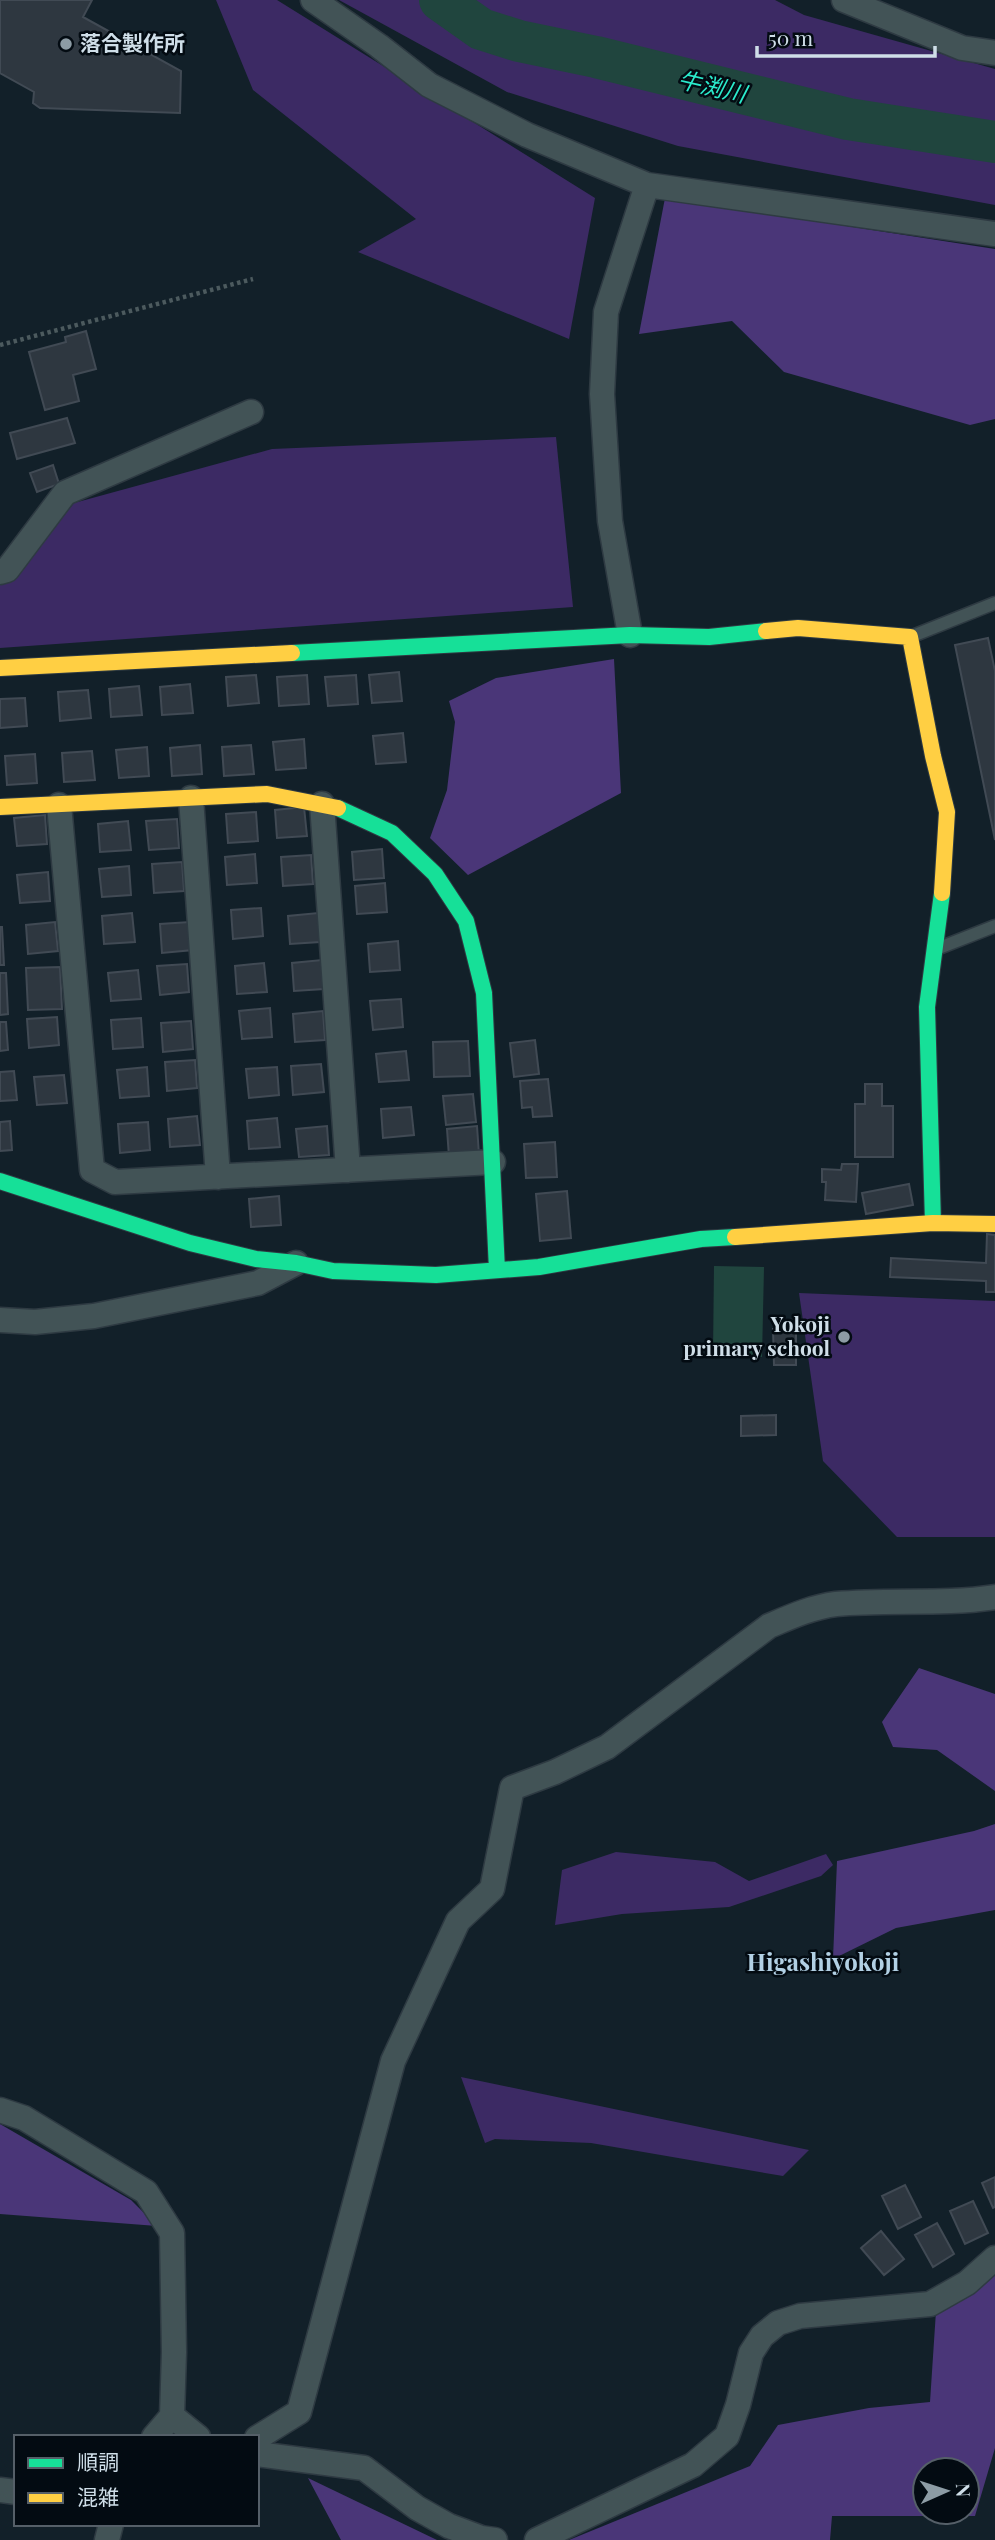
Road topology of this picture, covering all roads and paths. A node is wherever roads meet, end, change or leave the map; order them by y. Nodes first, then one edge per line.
1 (313, 0) edge
2 (844, 0) edge
3 (995, 53) edge
4 (647, 185) junction
5 (995, 234) edge
6 (253, 279) dead end
7 (0, 345) edge
8 (251, 412) dead end
9 (0, 572) edge
10 (995, 603) edge
11 (630, 635) junction
12 (910, 637) junction
13 (0, 668) edge
14 (191, 798) junction
15 (322, 804) junction
16 (59, 805) junction
17 (0, 807) edge
18 (995, 926) edge
19 (935, 949) junction
20 (493, 1162) junction
21 (348, 1170) junction
22 (218, 1177) junction
23 (0, 1181) edge
24 (933, 1223) junction
25 (995, 1223) edge
26 (296, 1263) junction
27 (497, 1270) junction
28 (0, 1320) edge
29 (995, 1597) edge
30 (0, 2110) edge
31 (995, 2258) edge
32 (172, 2416) junction
33 (156, 2435) edge
34 (196, 2435) edge
35 (259, 2437) edge
36 (259, 2454) edge
37 (495, 2540) edge
38 (537, 2540) edge

1 - 4 street
2 - 3 street
4 - 5 street
4 - 11 street
6 - 7 path
8 - 9 street
10 - 12 lane
11 - 12 street
11 - 13 street
12 - 19 street
14 - 15 street
14 - 16 street
14 - 22 street
15 - 20 street
15 - 21 street
16 - 17 street
16 - 22 street
18 - 19 lane
19 - 24 street
20 - 21 street
20 - 27 street
21 - 22 street
23 - 26 street
24 - 25 street
24 - 27 street
26 - 27 street
26 - 28 street
29 - 35 street
30 - 32 street
31 - 38 street
32 - 33 street
32 - 34 street
36 - 37 street

